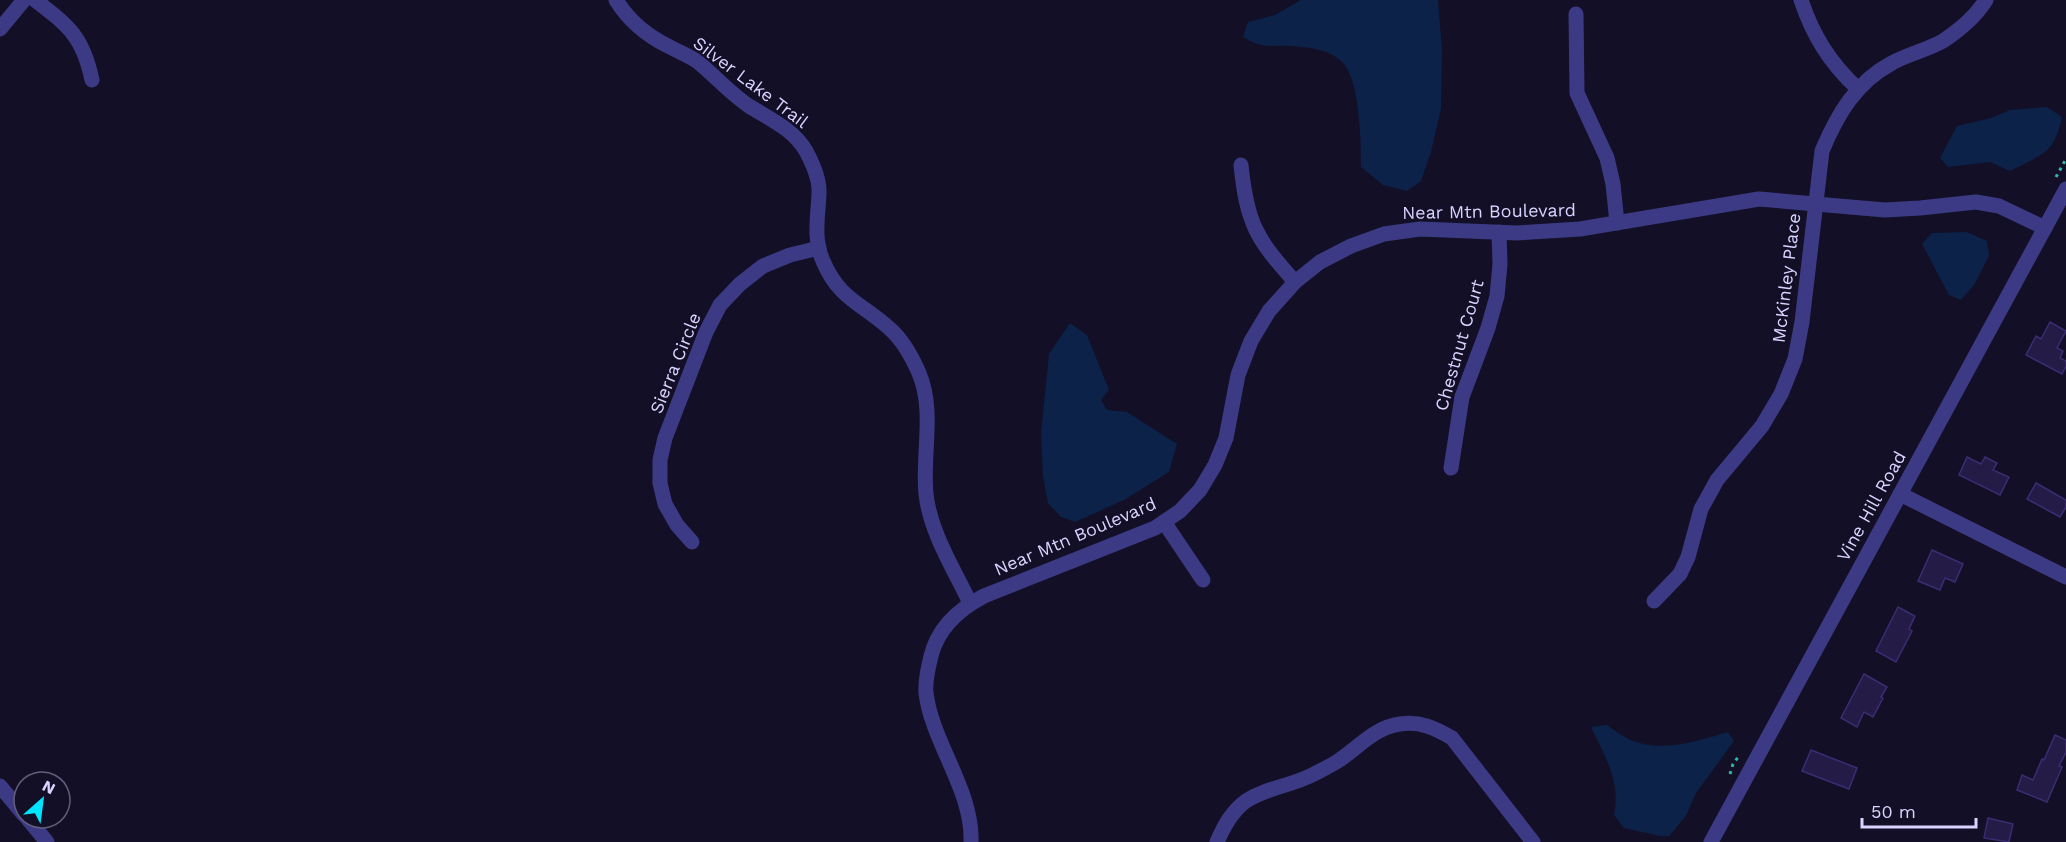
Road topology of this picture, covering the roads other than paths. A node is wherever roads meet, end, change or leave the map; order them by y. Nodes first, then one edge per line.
1 (24, 0) edge
2 (35, 0) edge
3 (616, 0) edge
4 (1801, 0) edge
5 (1986, 0) edge
6 (1576, 14) dead end
7 (0, 29) edge
8 (92, 80) dead end
9 (1858, 89) junction
10 (1241, 165) dead end
11 (2066, 189) edge
12 (1815, 204) junction
13 (1617, 223) junction
14 (2045, 228) junction
15 (1498, 232) junction
16 (819, 248) junction
17 (1295, 282) junction
18 (1451, 468) dead end
19 (1900, 494) junction
20 (1164, 522) junction
21 (692, 542) dead end
22 (2066, 577) edge
23 (1203, 580) dead end
24 (1654, 601) dead end
25 (970, 603) junction
26 (0, 786) edge
27 (12, 800) edge
28 (37, 830) edge
29 (47, 842) edge
30 (971, 842) edge
31 (1217, 842) edge
32 (1533, 842) edge
33 (1711, 842) edge

1 - 7 street
2 - 8 street
3 - 16 street, Silver Lake Trail
4 - 9 street
5 - 9 street, McKinley Place
6 - 13 street
9 - 12 street, McKinley Place
10 - 17 street
11 - 14 street, Vine Hill Road
12 - 13 street, Near Mtn Boulevard
12 - 14 street, Near Mtn Boulevard
12 - 24 street, McKinley Place
13 - 15 street, Near Mtn Boulevard
14 - 19 street, Vine Hill Road
15 - 17 street, Near Mtn Boulevard
15 - 18 street, Chestnut Court
16 - 21 street, Sierra Circle
16 - 25 street, Silver Lake Trail
17 - 20 street, Near Mtn Boulevard
19 - 22 street
19 - 33 street, Vine Hill Road
20 - 23 street
20 - 25 street, Near Mtn Boulevard
25 - 30 street, Near Mtn Boulevard
26 - 27 street
28 - 29 street
31 - 32 street

